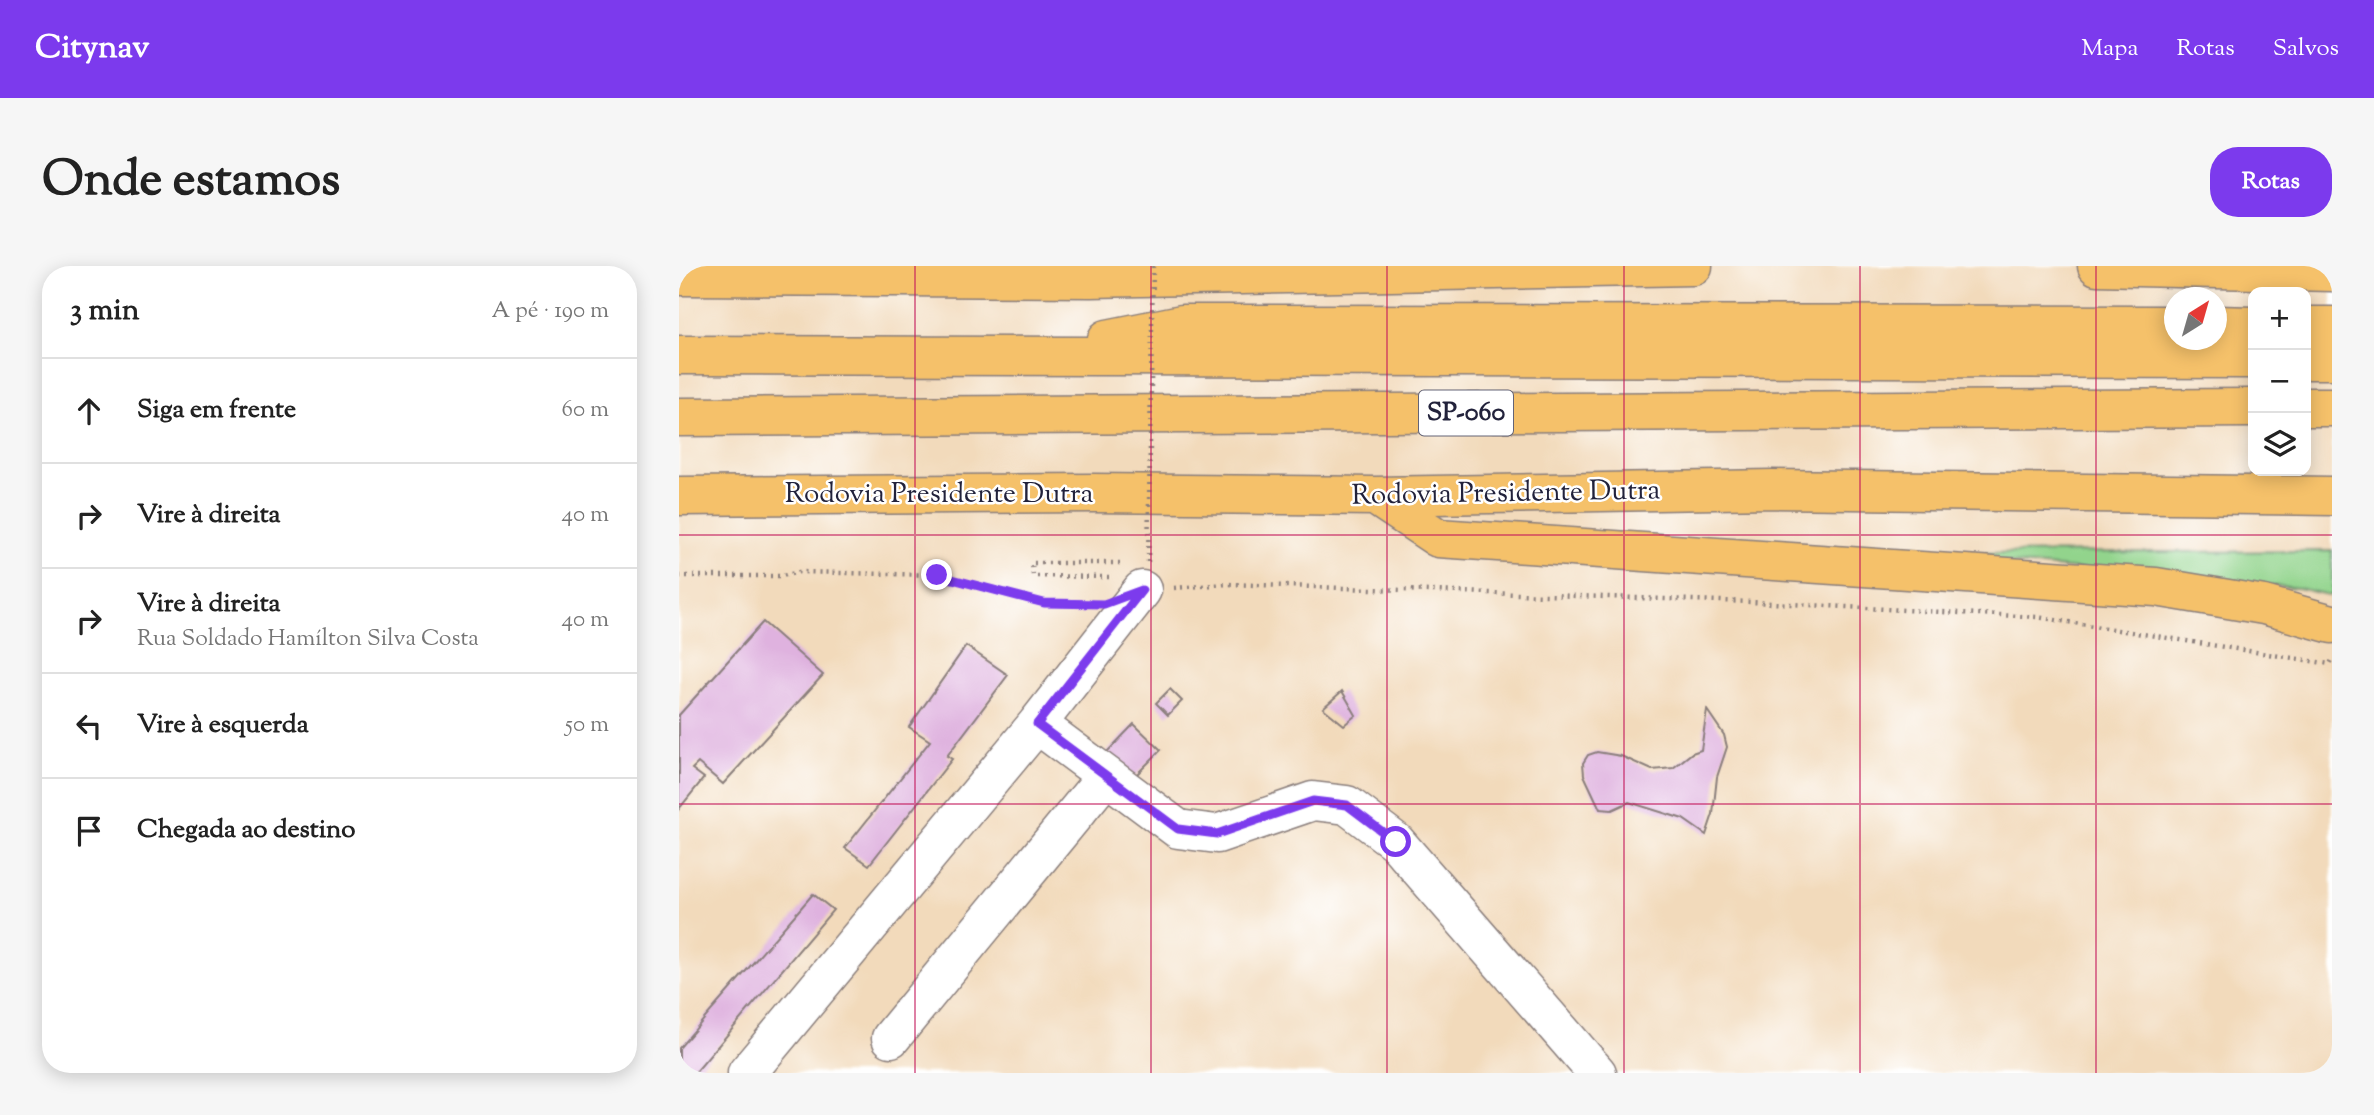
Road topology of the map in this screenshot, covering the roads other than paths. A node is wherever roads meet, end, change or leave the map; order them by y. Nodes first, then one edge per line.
1 (1693, 266) edge
2 (2097, 266) edge
3 (2332, 272) edge
4 (679, 276) edge
5 (2164, 325) edge
6 (2227, 325) edge
7 (2248, 326) edge
8 (2311, 326) edge
9 (2332, 326) edge
10 (679, 355) edge
11 (1031, 355) junction
12 (2248, 359) edge
13 (2311, 360) edge
14 (2332, 360) edge
15 (2311, 407) edge
16 (2332, 407) edge
17 (2248, 408) edge
18 (679, 417) edge
19 (679, 496) edge
20 (1375, 496) junction
21 (2332, 496) edge
22 (1137, 577) road end
23 (2332, 624) edge
24 (1037, 724) junction
25 (1106, 776) junction
26 (891, 1038) dead end
27 (747, 1073) edge
28 (1597, 1073) edge

1 - 4 highway
2 - 3 highway
5 - 11 highway
6 - 7 highway
8 - 9 highway
10 - 11 highway, SP-060
11 - 12 highway, SP-060
13 - 14 highway
15 - 16 highway
17 - 18 highway, SP-060
19 - 20 highway, Rodovia Presidente Dutra
20 - 21 highway, Rodovia Presidente Dutra
20 - 23 highway
22 - 24 street
24 - 25 street
24 - 27 street
25 - 26 street
25 - 28 street

